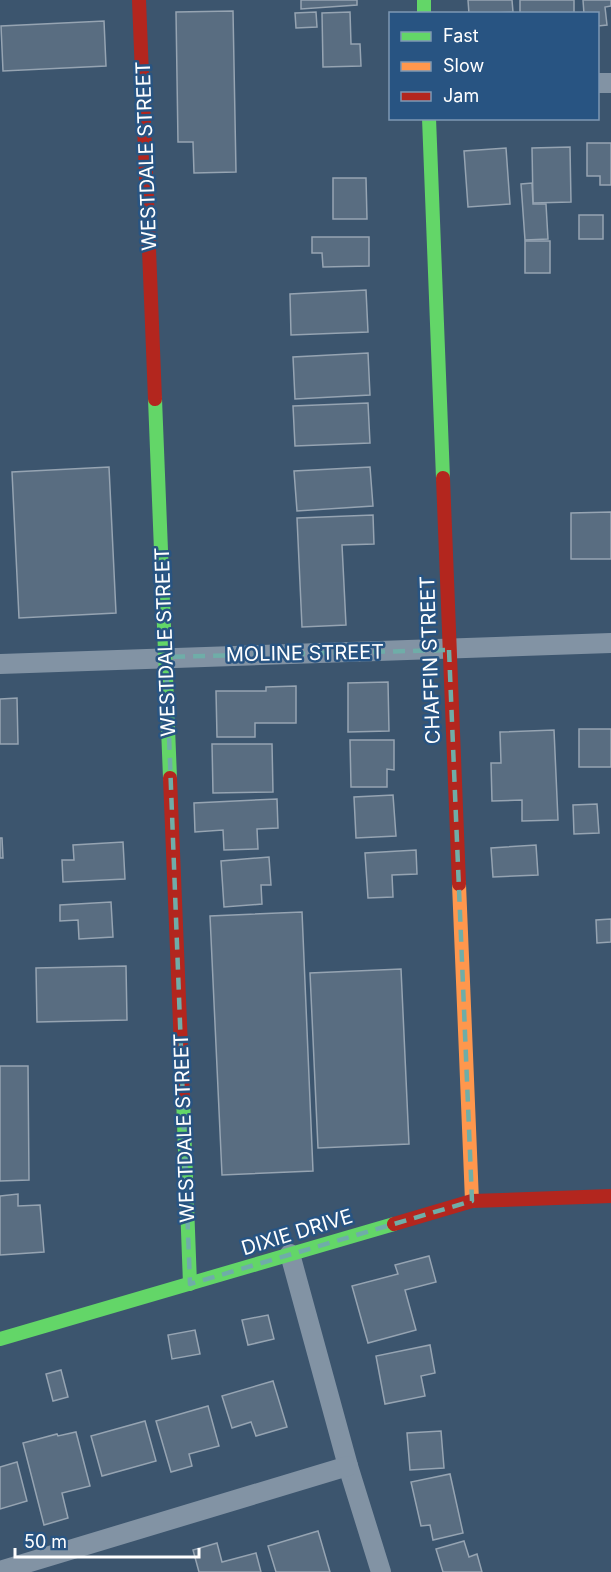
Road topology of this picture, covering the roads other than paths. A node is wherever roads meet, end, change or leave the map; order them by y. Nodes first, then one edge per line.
1 (139, 0) edge
2 (429, 120) edge
3 (611, 643) edge
4 (449, 650) junction
5 (166, 657) junction
6 (0, 664) edge
7 (611, 1196) edge
8 (472, 1201) junction
9 (290, 1254) junction
10 (190, 1284) junction
11 (0, 1339) edge
12 (348, 1466) junction
13 (0, 1571) edge
14 (381, 1572) edge

1 - 5 street, WESTDALE STREET
2 - 4 street, CHAFFIN STREET
3 - 4 street, MOLINE STREET
4 - 5 street, MOLINE STREET
4 - 8 street, CHAFFIN STREET
5 - 6 street, MOLINE STREET
5 - 10 street, WESTDALE STREET
7 - 8 street, DIXIE DRIVE
8 - 9 street, DIXIE DRIVE
9 - 10 street, DIXIE DRIVE
9 - 12 street
10 - 11 street, DIXIE DRIVE
12 - 13 street
12 - 14 street

